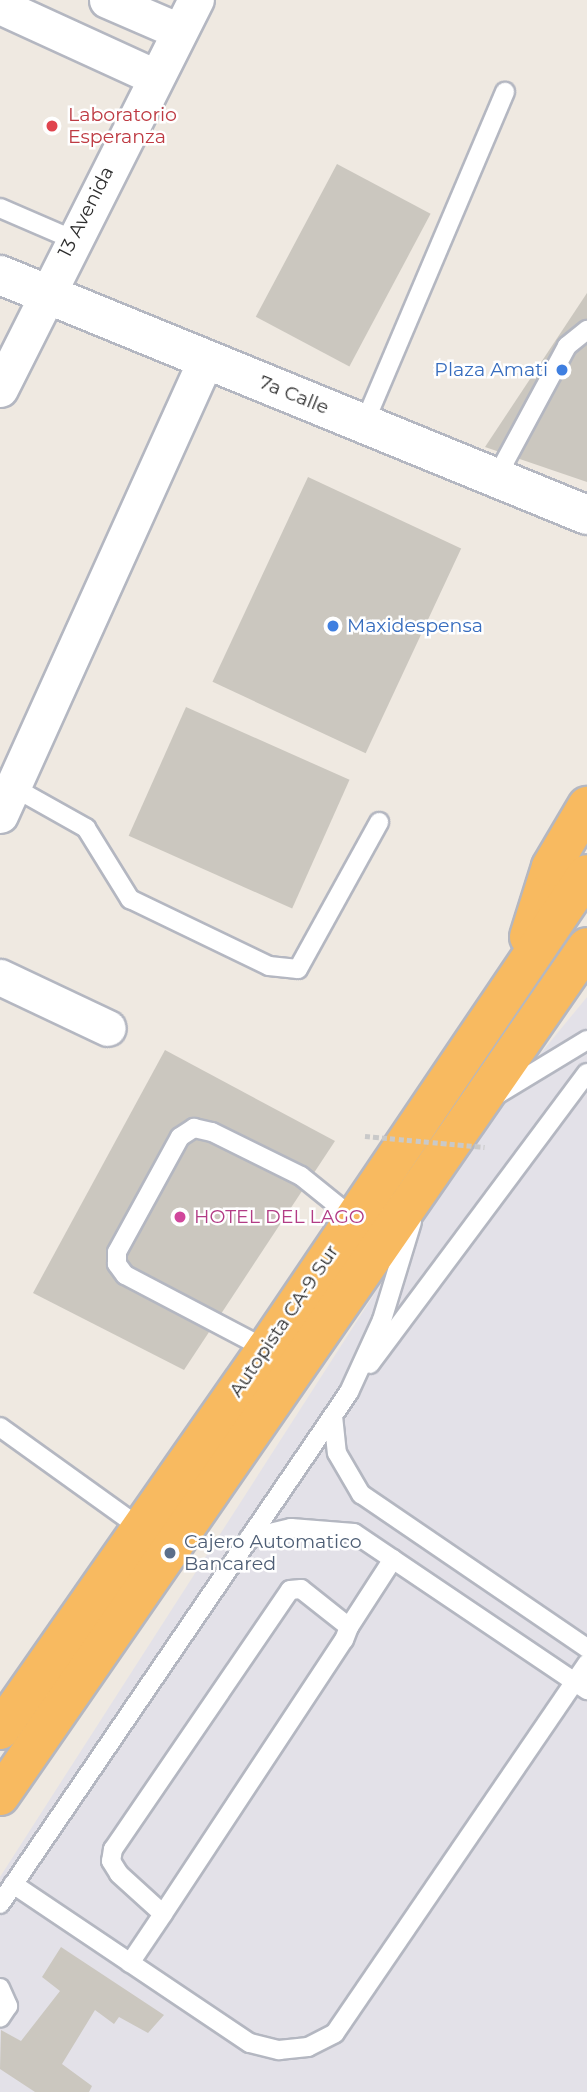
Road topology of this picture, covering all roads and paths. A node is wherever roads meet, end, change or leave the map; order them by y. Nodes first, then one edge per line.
1 (107, 0) edge
2 (196, 0) edge
3 (0, 6) edge
4 (42, 11) edge
5 (179, 31) junction
6 (155, 77) junction
7 (505, 92) dead end
8 (0, 208) edge
9 (72, 239) junction
10 (0, 275) edge
11 (45, 293) junction
12 (587, 330) edge
13 (206, 359) junction
14 (0, 389) edge
15 (364, 424) junction
16 (496, 478) junction
17 (587, 515) edge
18 (6, 801) edge
19 (587, 806) edge
20 (379, 822) dead end
21 (587, 874) edge
22 (587, 947) edge
23 (518, 972) junction
24 (587, 974) edge
25 (0, 977) edge
26 (108, 1028) dead end
27 (526, 1038) junction
28 (587, 1040) edge
29 (587, 1073) edge
30 (477, 1107) junction
31 (365, 1136) dead end
32 (484, 1147) dead end
33 (422, 1187) junction
34 (353, 1218) junction
35 (266, 1349) junction
36 (349, 1392) junction
37 (333, 1416) junction
38 (0, 1427) edge
39 (142, 1529) junction
40 (249, 1538) junction
41 (393, 1559) junction
42 (349, 1627) junction
43 (587, 1648) edge
44 (587, 1664) edge
45 (581, 1686) edge
46 (6, 1711) edge
47 (0, 1796) edge
48 (13, 1884) junction
49 (0, 1904) edge
50 (163, 1914) junction
51 (130, 1963) junction
52 (0, 1987) edge
53 (0, 2018) edge

1 - 5 street
2 - 5 street, 13 Avenida
3 - 4 street
4 - 6 street
5 - 6 street, 13 Avenida
6 - 9 street, 13 Avenida
7 - 15 lane
8 - 9 lane
9 - 11 street, 13 Avenida
10 - 11 main road, 7a Calle
11 - 13 main road, 7a Calle
11 - 14 street, 13 Avenida
12 - 16 lane
13 - 15 main road, 7a Calle
13 - 18 street
15 - 16 main road, 7a Calle
16 - 17 main road, 7a Calle
18 - 20 lane
19 - 23 highway
21 - 23 highway, Autopista CA-9 Sur
22 - 27 highway, Autopista CA-9 Sur
23 - 34 highway, Autopista CA-9 Sur
24 - 27 highway
25 - 26 street
27 - 30 highway, Autopista CA-9 Sur
28 - 30 lane
29 - 36 lane
30 - 33 highway, Autopista CA-9 Sur
31 - 32 path, bridge
33 - 36 lane
33 - 47 highway, Autopista CA-9 Sur
34 - 35 highway, Autopista CA-9 Sur
34 - 35 lane
35 - 39 highway, Autopista CA-9 Sur
36 - 37 lane
37 - 40 lane
37 - 43 lane
38 - 39 lane
39 - 46 highway, Autopista CA-9 Sur
40 - 41 lane
40 - 48 lane
41 - 42 lane
41 - 45 lane
42 - 50 lane
42 - 50 lane
44 - 45 lane
45 - 51 lane
48 - 49 lane
48 - 51 lane
50 - 51 lane
52 - 53 lane

